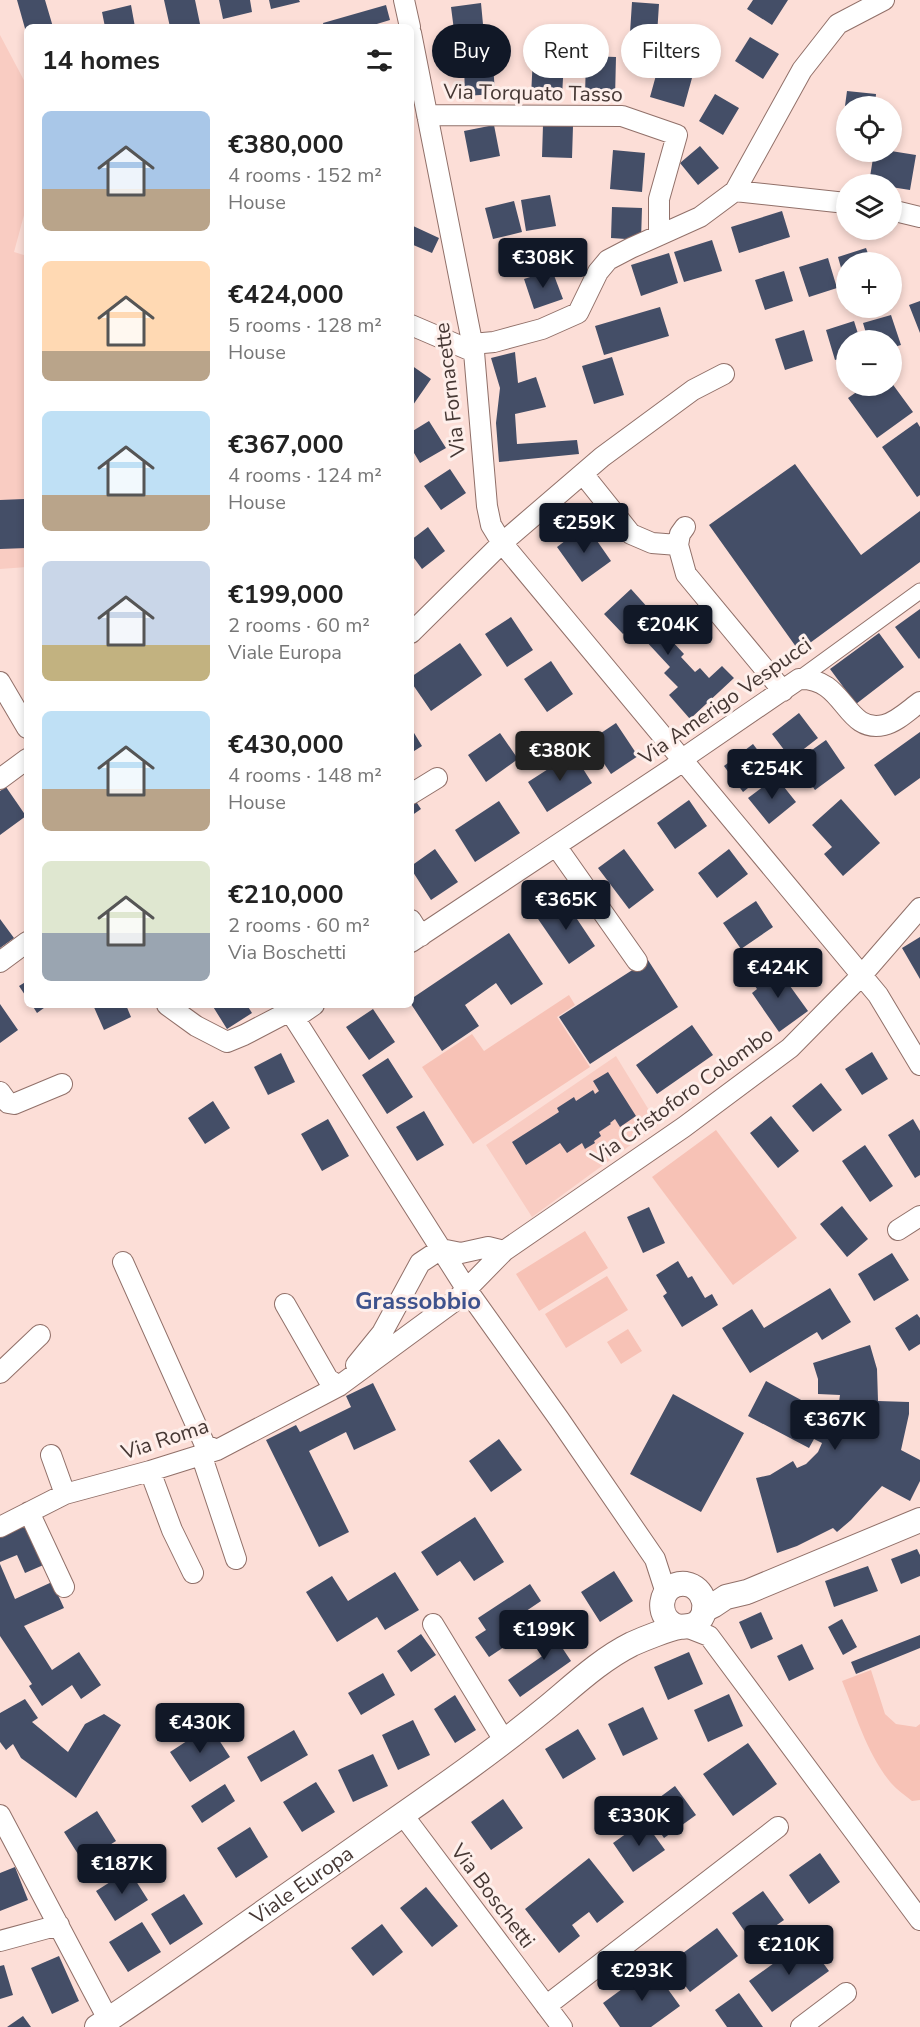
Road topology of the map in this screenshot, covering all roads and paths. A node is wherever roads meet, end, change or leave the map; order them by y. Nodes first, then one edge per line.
1 (404, 0) edge
2 (884, 0) edge
3 (409, 24) edge
4 (414, 48) edge
5 (427, 115) junction
6 (735, 191) junction
7 (836, 202) edge
8 (902, 213) edge
9 (920, 217) edge
10 (659, 235) junction
11 (414, 326) edge
12 (473, 348) junction
13 (724, 374) dead end
14 (583, 474) junction
15 (502, 543) junction
16 (920, 591) edge
17 (414, 630) edge
18 (0, 682) edge
19 (791, 685) junction
20 (920, 702) edge
21 (24, 723) edge
22 (683, 760) junction
23 (24, 761) edge
24 (437, 778) dead end
25 (0, 779) edge
26 (414, 792) edge
27 (556, 846) junction
28 (920, 908) edge
29 (414, 932) edge
30 (24, 944) edge
31 (637, 961) dead end
32 (0, 962) edge
33 (861, 976) junction
34 (171, 1008) edge
35 (290, 1012) edge
36 (920, 1065) edge
37 (62, 1084) dead end
38 (0, 1092) edge
39 (920, 1216) edge
40 (898, 1230) dead end
41 (441, 1249) junction
42 (504, 1251) junction
43 (123, 1262) dead end
44 (467, 1290) junction
45 (285, 1304) dead end
46 (40, 1335) dead end
47 (0, 1372) edge
48 (339, 1386) junction
49 (209, 1452) junction
50 (51, 1455) dead end
51 (150, 1471) junction
52 (65, 1494) junction
53 (29, 1512) junction
54 (920, 1520) edge
55 (0, 1527) edge
56 (236, 1559) dead end
57 (193, 1573) dead end
58 (64, 1587) dead end
59 (664, 1600) junction
60 (694, 1613) junction
61 (433, 1624) dead end
62 (633, 1644) junction
63 (505, 1742) junction
64 (0, 1815) edge
65 (403, 1815) junction
66 (778, 1827) dead end
67 (920, 1920) edge
68 (59, 1925) junction
69 (0, 1941) edge
70 (846, 1993) dead end
71 (546, 2006) junction
72 (103, 2023) edge
73 (562, 2027) edge
74 (801, 2027) edge

1 - 3 street
2 - 6 street
4 - 5 street, Via Fornacette
5 - 10 street, Via Torquato Tasso
5 - 12 street, Via Fornacette
6 - 7 street
6 - 10 street
8 - 9 street
10 - 12 street
11 - 12 street
12 - 15 street, Via Fornacette
13 - 14 street
14 - 15 street
14 - 19 street
15 - 17 street
15 - 22 street, Via Fornacette
16 - 19 street, Via Amerigo Vespucci
18 - 21 street
19 - 20 street
19 - 22 street, Via Amerigo Vespucci
22 - 27 street, Via Amerigo Vespucci
22 - 33 street, Via Fornacette
23 - 25 street
24 - 26 street
27 - 29 street, Via Amerigo Vespucci
27 - 31 street
28 - 33 street, Via Cristoforo Colombo
30 - 32 street
33 - 36 street, Via Fornacette
33 - 42 street, Via Cristoforo Colombo
34 - 35 street
35 - 41 street
37 - 38 street
39 - 40 street
41 - 42 street
41 - 44 street
41 - 48 street, Via Roma
42 - 44 street, Via Cristoforo Colombo
43 - 49 street
44 - 48 street, Via Roma
44 - 59 street
45 - 48 street
46 - 47 street
48 - 49 street, Via Roma
49 - 51 street, Via Roma
49 - 56 street
50 - 52 street
51 - 52 street, Via Roma
51 - 57 street
52 - 53 street, Via Roma
53 - 55 street, Via Roma
53 - 58 street
54 - 60 street, Viale Europa
59 - 60 street
59 - 60 street
59 - 62 street, Viale Europa
60 - 62 street, Viale Europa
60 - 67 street
61 - 63 street
62 - 63 street, Viale Europa
63 - 65 street, Viale Europa
64 - 68 street
65 - 71 street, Via Boschetti
65 - 72 street, Viale Europa
66 - 71 street
68 - 69 street
68 - 72 street
70 - 74 street
71 - 73 street, Via Boschetti

